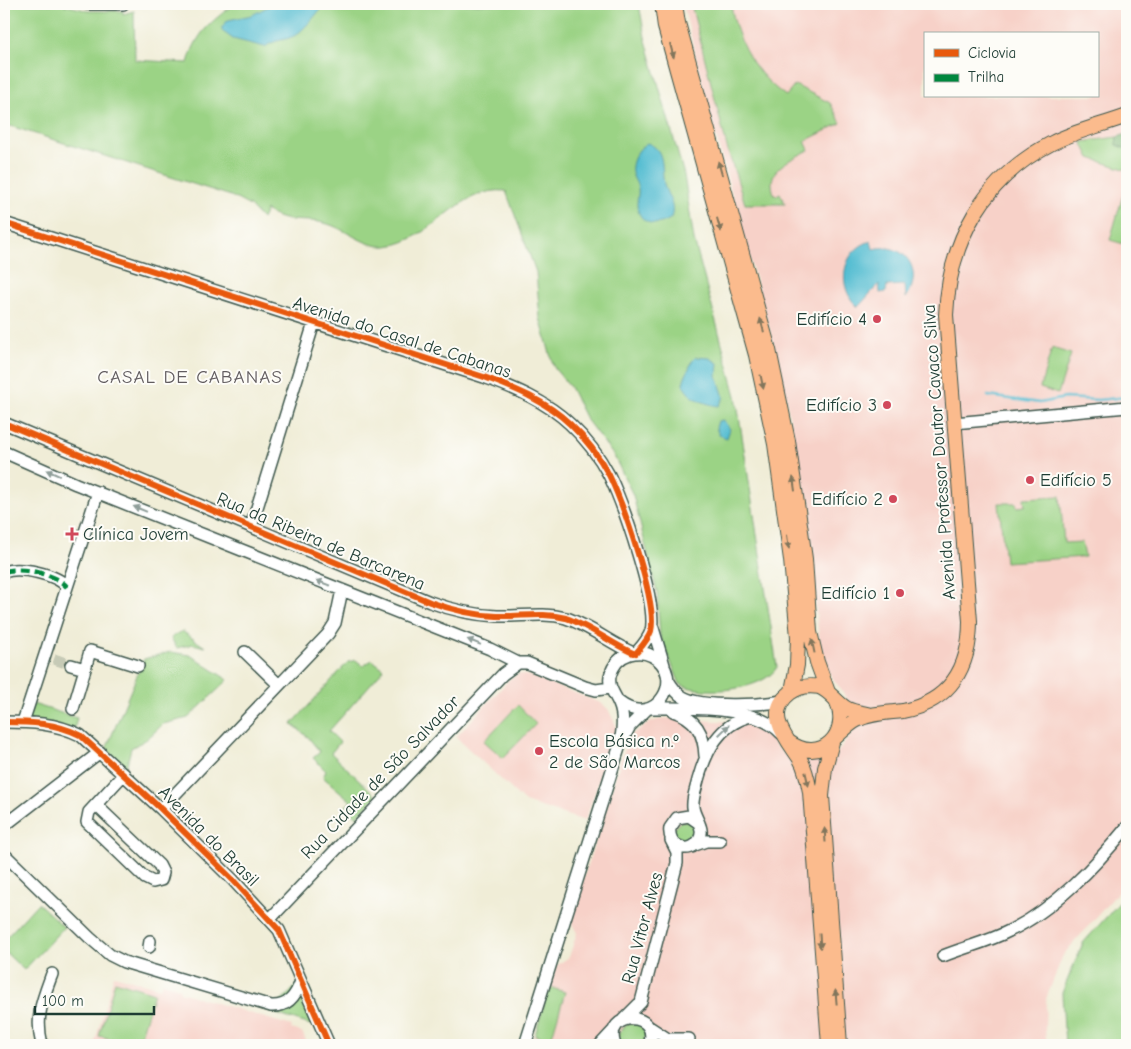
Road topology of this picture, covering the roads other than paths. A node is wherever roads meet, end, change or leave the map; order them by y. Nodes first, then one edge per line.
1 (88, 4) edge
2 (123, 4) edge
3 (662, 4) edge
4 (675, 4) edge
5 (1127, 116) edge
6 (4, 223) edge
7 (314, 323) junction
8 (1127, 407) edge
9 (4, 423) edge
10 (954, 423) junction
11 (4, 452) edge
12 (98, 492) junction
13 (251, 527) junction
14 (4, 572) edge
15 (67, 587) junction
16 (342, 590) junction
17 (652, 619) junction
18 (596, 633) junction
19 (245, 652) dead end
20 (634, 653) junction
21 (518, 663) junction
22 (71, 664) tunnel mouth
23 (138, 666) dead end
24 (85, 669) junction
25 (611, 674) junction
26 (666, 674) junction
27 (279, 685) junction
28 (610, 688) junction
29 (787, 696) junction
30 (832, 696) junction
31 (619, 702) junction
32 (652, 708) junction
33 (73, 709) dead end
34 (872, 715) junction
35 (751, 716) junction
36 (4, 722) edge
37 (23, 722) junction
38 (782, 735) junction
39 (834, 739) junction
40 (620, 745) junction
41 (100, 752) junction
42 (705, 756) junction
43 (124, 774) junction
44 (693, 800) junction
45 (96, 804) junction
46 (161, 809) junction
47 (677, 818) junction
48 (700, 825) junction
49 (4, 826) edge
50 (1127, 827) edge
51 (671, 840) junction
52 (694, 846) junction
53 (4, 854) edge
54 (677, 863) junction
55 (270, 919) junction
56 (943, 956) dead end
57 (52, 974) dead end
58 (301, 981) junction
59 (641, 1002) junction
60 (623, 1020) junction
61 (647, 1025) junction
62 (614, 1030) junction
63 (668, 1039) junction
64 (689, 1039) dead end
65 (42, 1045) edge
66 (328, 1045) edge
67 (525, 1045) edge
68 (600, 1045) edge
69 (615, 1045) edge
70 (651, 1045) edge
71 (829, 1045) edge
72 (840, 1045) edge

1 - 2 street
3 -> 29 main road
30 -> 4 main road
5 - 10 main road, Avenida Professor Doutor Cavaco Silva
6 - 7 street, Avenida do Casal de Cabanas
7 - 13 street, Rua da Ribeira de Barcarena
7 - 17 street, Avenida do Casal de Cabanas
8 - 10 street
9 - 13 street, Rua da Ribeira de Barcarena
10 - 34 main road, Avenida Professor Doutor Cavaco Silva
12 -> 11 street
12 - 15 street
16 -> 12 street
13 - 18 street, Rua da Ribeira de Barcarena
14 - 15 street
15 - 37 street
21 -> 16 street
16 - 27 street
17 - 20 street, Avenida do Casal de Cabanas
17 - 26 street, Avenida do Casal de Cabanas
18 - 20 street, Rua da Ribeira de Barcarena
18 - 25 street, Rua da Ribeira de Barcarena
19 - 27 street
20 - 25 street
20 - 26 street
21 - 28 street
21 - 55 street, Rua Cidade de São Salvador
22 - 24 street
23 - 24 street
24 - 33 street
25 - 28 street
26 - 29 street
26 - 32 street
27 - 46 street
28 - 31 street
29 - 30 main road
29 - 38 main road
30 - 34 main road
30 - 39 main road
31 - 32 street
31 - 40 street
32 - 35 street
32 - 40 street
32 - 42 street, Rua Vitor Alves
34 - 39 main road, Avenida Professor Doutor Cavaco Silva
35 - 38 street
42 -> 35 street, Rua Vitor Alves
36 - 37 street, Avenida do Brasil
37 - 41 street, Avenida do Brasil
38 - 39 main road
38 -> 71 main road
72 -> 39 main road
40 - 67 street
41 - 43 street, Avenida do Brasil
41 - 49 street
42 - 44 street, Rua Vitor Alves
43 - 45 street
43 - 46 street, Avenida do Brasil
44 - 47 street, Rua Vitor Alves
44 - 48 street, Rua Vitor Alves
45 - 45 street
46 - 55 street, Avenida do Brasil
47 - 48 street
47 - 51 street, Rua Vitor Alves
48 - 52 street, Rua Vitor Alves
48 - 52 street
50 - 56 street
51 - 52 street
51 - 54 street, Rua Vitor Alves
52 - 54 street, Rua Vitor Alves
53 - 58 street
54 - 59 street, Rua Vitor Alves
55 - 58 street, Avenida do Brasil
57 - 65 street
58 - 66 street, Avenida do Brasil
59 - 60 street, Rua Vitor Alves
59 - 61 street, Rua Vitor Alves
60 - 61 street
60 - 62 street, Rua Vitor Alves
61 - 63 street
61 - 70 street, Rua Vitor Alves
62 - 68 street, Rua Vitor Alves
62 - 69 street
63 - 64 street
63 - 70 street

